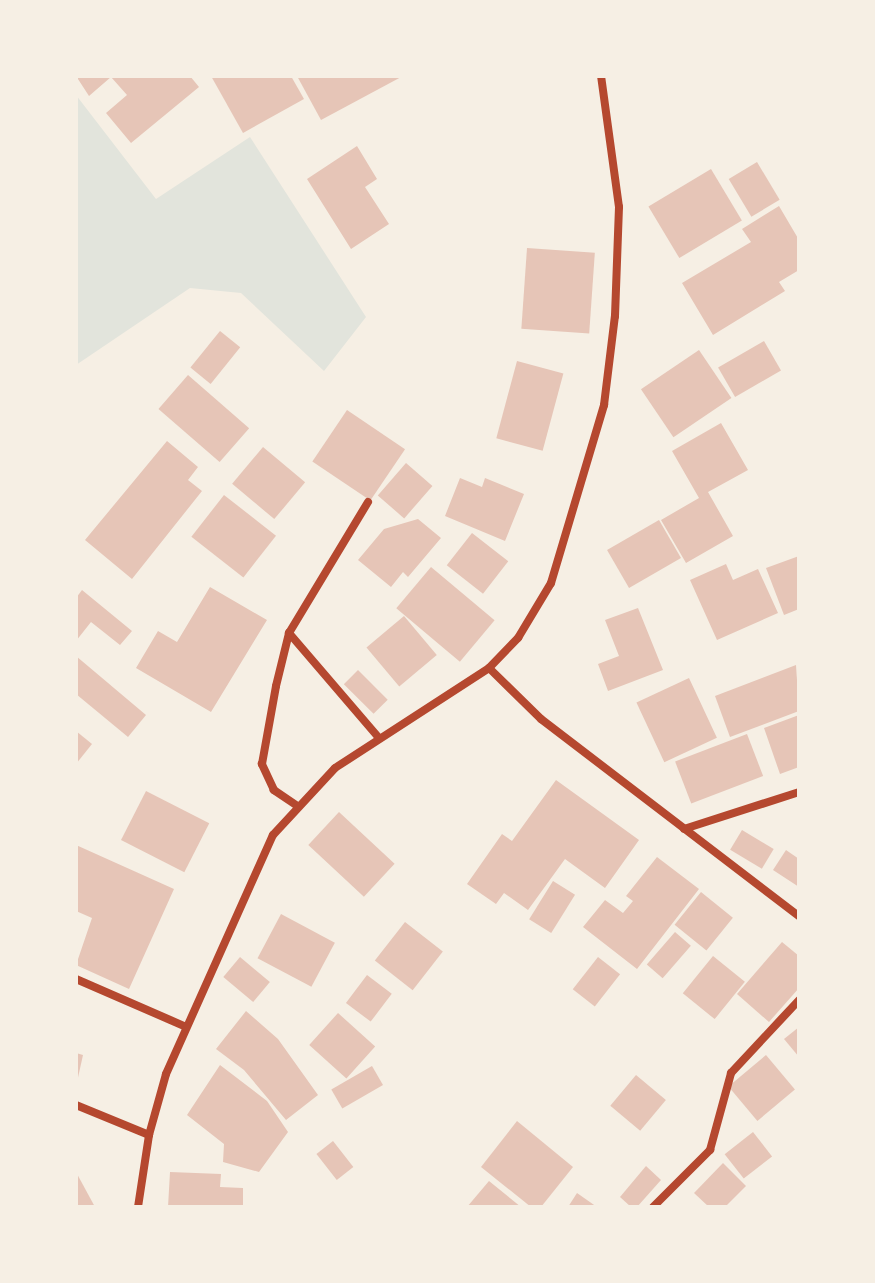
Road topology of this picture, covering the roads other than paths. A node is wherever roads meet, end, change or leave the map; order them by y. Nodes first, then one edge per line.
1 (601, 76) edge
2 (368, 502) dead end
3 (289, 633) junction
4 (489, 668) junction
5 (378, 737) junction
6 (799, 792) edge
7 (296, 805) junction
8 (684, 829) junction
9 (799, 916) edge
10 (76, 979) edge
11 (799, 1000) edge
12 (184, 1026) junction
13 (76, 1105) edge
14 (149, 1135) junction
15 (138, 1207) edge
16 (653, 1207) edge

1 - 4 street
2 - 3 street
3 - 5 street
3 - 7 street
4 - 5 street
4 - 8 street
5 - 7 street
6 - 8 street
7 - 12 street
8 - 9 street
10 - 12 street
11 - 16 street
12 - 14 street
13 - 14 street
14 - 15 street

